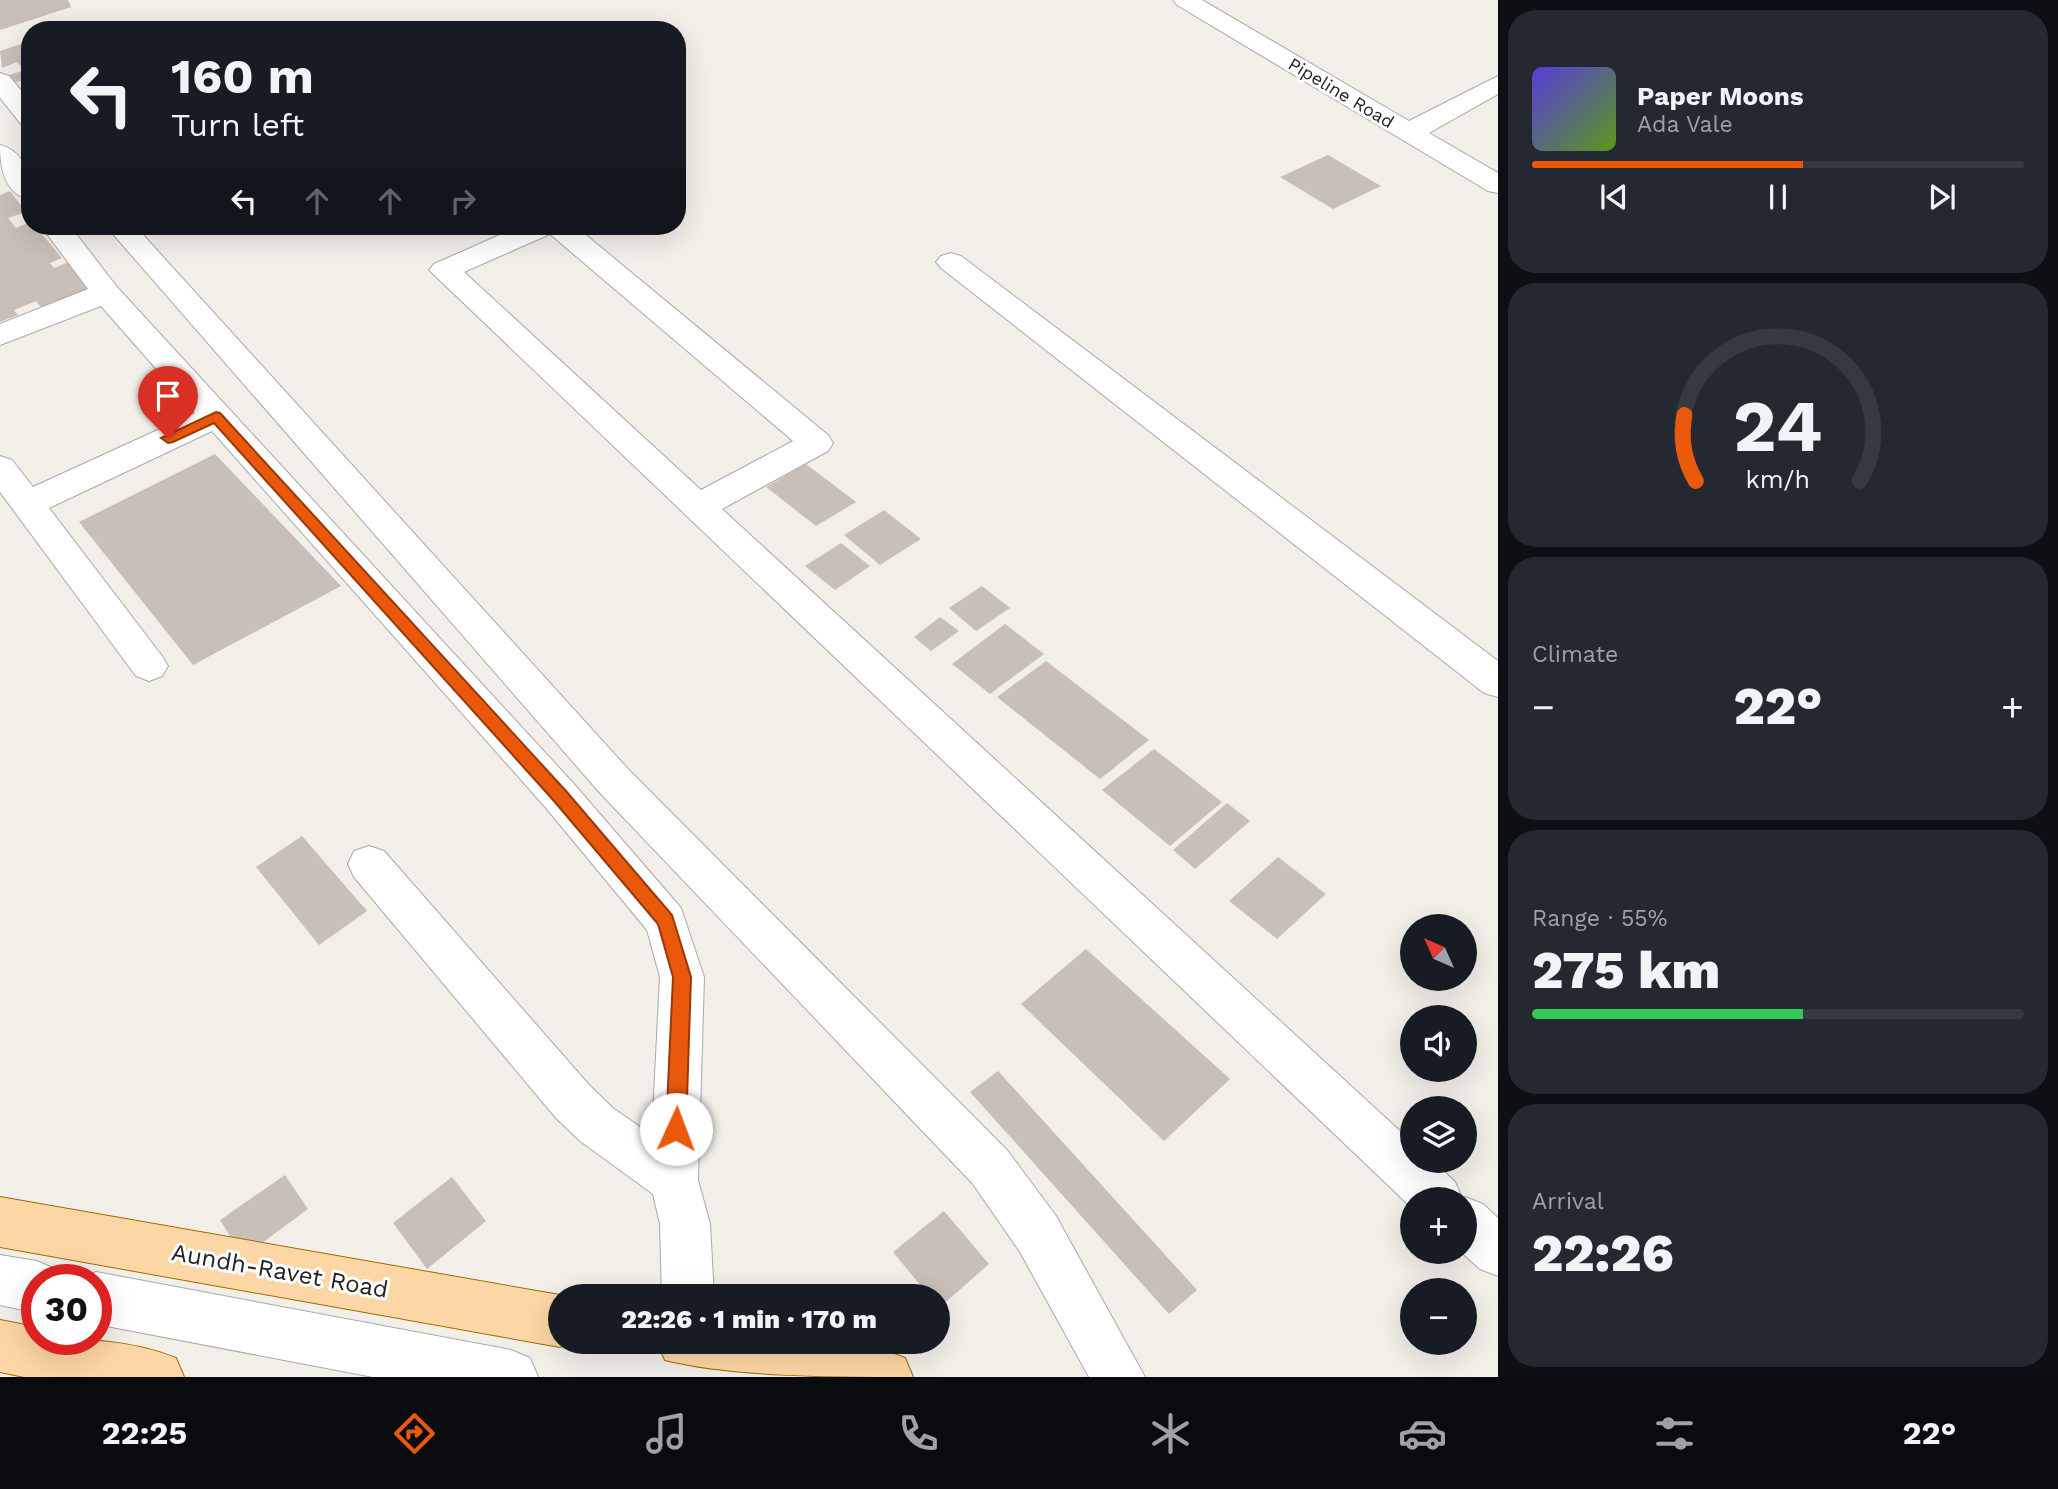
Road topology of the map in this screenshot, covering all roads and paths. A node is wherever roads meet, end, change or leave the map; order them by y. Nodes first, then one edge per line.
1 (1185, 0) edge
2 (0, 81) edge
3 (1498, 84) edge
4 (21, 107) edge
5 (1408, 133) junction
6 (0, 153) edge
7 (21, 180) edge
8 (1498, 185) edge
9 (62, 235) edge
10 (128, 235) edge
11 (524, 235) edge
12 (569, 235) edge
13 (951, 262) dead end
14 (106, 293) junction
15 (0, 335) edge
16 (216, 416) junction
17 (0, 468) edge
18 (26, 505) junction
19 (698, 507) junction
20 (149, 666) dead end
21 (1498, 682) edge
22 (369, 864) dead end
23 (674, 1180) junction
24 (1425, 1187) edge
25 (0, 1222) edge
26 (1477, 1233) edge
27 (1498, 1251) edge
28 (0, 1280) edge
29 (21, 1284) edge
30 (686, 1284) edge
31 (112, 1301) edge
32 (548, 1319) edge
33 (0, 1346) edge
34 (786, 1354) edge
35 (157, 1377) edge
36 (511, 1377) edge
37 (886, 1377) edge
38 (1118, 1377) edge

1 - 5 street, Pipeline Road
2 - 4 street
3 - 5 street
5 - 8 street, Pipeline Road
6 - 7 street
9 - 14 street
10 - 38 street
11 - 19 street
12 - 19 street
13 - 21 street
14 - 15 street
14 - 16 street
16 - 18 street
16 - 23 street
17 - 18 street
18 - 20 street
19 - 24 street
22 - 23 street
23 - 30 street
25 - 32 main road, Aundh-Ravet Road
26 - 27 street
28 - 29 street
31 - 36 street
33 - 35 main road
34 - 37 main road

